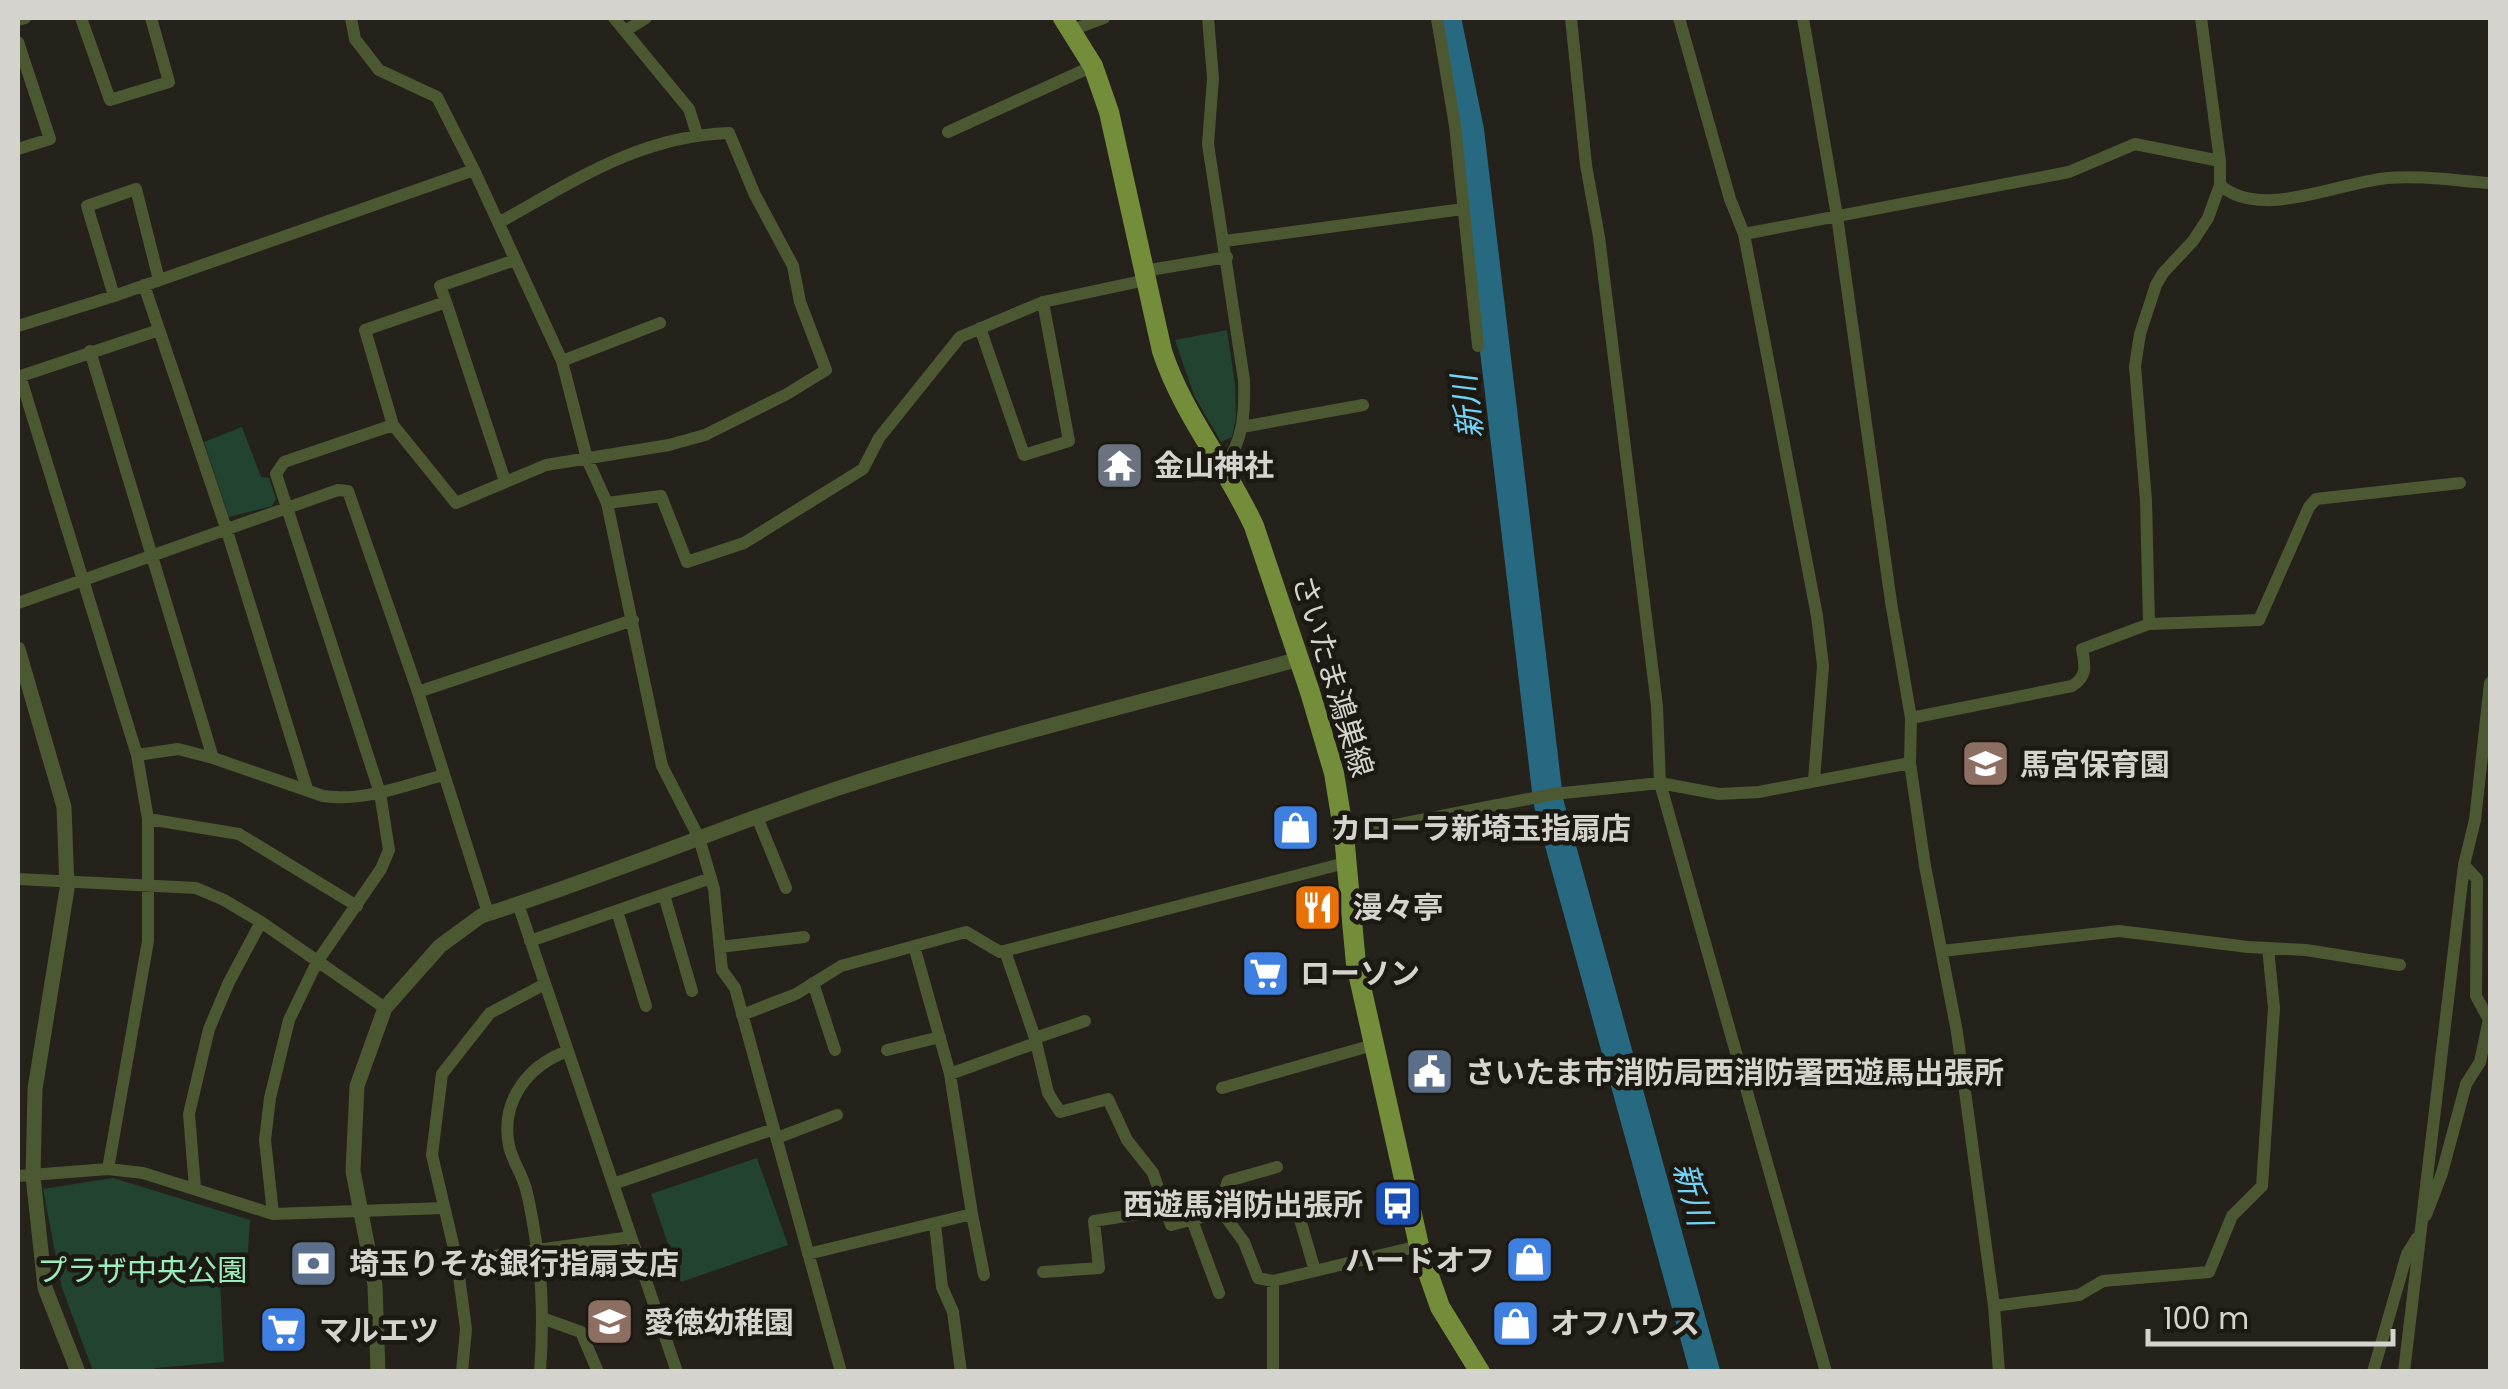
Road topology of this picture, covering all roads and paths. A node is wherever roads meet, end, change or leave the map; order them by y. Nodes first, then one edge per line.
1 (25, 18) edge
2 (81, 18) edge
3 (151, 18) edge
4 (351, 18) edge
5 (614, 18) edge
6 (646, 18) edge
7 (1104, 18) edge
8 (1208, 18) edge
9 (1437, 18) edge
10 (1570, 18) edge
11 (1678, 18) edge
12 (1804, 18) edge
13 (2201, 18) edge
14 (18, 20) edge
15 (1068, 24) edge
16 (625, 31) junction
17 (18, 42) edge
18 (1093, 66) junction
19 (948, 132) dead end
20 (697, 134) junction
21 (18, 149) edge
22 (2220, 161) junction
23 (474, 170) junction
24 (2490, 183) edge
25 (2220, 185) junction
26 (1463, 209) junction
27 (1838, 216) junction
28 (500, 222) junction
29 (1744, 234) junction
30 (1225, 241) junction
31 (1227, 257) junction
32 (514, 260) junction
33 (1145, 275) junction
34 (159, 280) junction
35 (144, 285) junction
36 (114, 296) junction
37 (446, 302) junction
38 (1043, 302) junction
39 (660, 323) dead end
40 (18, 326) edge
41 (980, 328) junction
42 (159, 330) junction
43 (1478, 346) dead end
44 (90, 351) junction
45 (562, 361) junction
46 (19, 377) edge
47 (1363, 406) dead end
48 (393, 425) junction
49 (1242, 427) junction
50 (587, 459) junction
51 (1224, 467) junction
52 (505, 481) junction
53 (2460, 483) dead end
54 (608, 503) junction
55 (287, 509) junction
56 (227, 532) junction
57 (151, 556) junction
58 (82, 578) junction
59 (18, 603) edge
60 (634, 620) junction
61 (2150, 624) junction
62 (18, 648) edge
63 (1299, 659) junction
64 (2490, 684) edge
65 (418, 692) junction
66 (1911, 718) junction
67 (136, 754) junction
68 (213, 758) junction
69 (1910, 763) junction
70 (444, 774) junction
71 (1814, 780) junction
72 (1660, 783) junction
73 (307, 789) junction
74 (380, 792) junction
75 (148, 818) junction
76 (757, 818) junction
77 (1344, 835) junction
78 (698, 838) junction
79 (1345, 864) junction
80 (2464, 865) junction
81 (711, 878) junction
82 (18, 880) edge
83 (67, 882) junction
84 (149, 884) junction
85 (786, 888) dead end
86 (664, 894) junction
87 (518, 904) junction
88 (358, 906) junction
89 (616, 911) junction
90 (488, 913) junction
91 (260, 922) junction
92 (804, 938) dead end
93 (530, 941) junction
94 (914, 946) junction
95 (720, 947) junction
96 (2268, 948) junction
97 (1005, 951) junction
98 (1942, 951) junction
99 (317, 962) junction
100 (2400, 965) dead end
101 (545, 984) junction
102 (813, 984) junction
103 (692, 991) dead end
104 (646, 1006) dead end
105 (385, 1008) junction
106 (742, 1015) junction
107 (2489, 1016) edge
108 (1085, 1020) dead end
109 (940, 1037) junction
110 (1035, 1040) junction
111 (1373, 1045) junction
112 (835, 1050) dead end
113 (888, 1050) dead end
114 (568, 1051) junction
115 (950, 1074) junction
116 (1222, 1088) dead end
117 (837, 1115) dead end
118 (775, 1134) junction
119 (1277, 1167) dead end
120 (108, 1169) junction
121 (26, 1176) edge
122 (613, 1184) junction
123 (195, 1188) junction
124 (444, 1208) junction
125 (1165, 1210) junction
126 (361, 1211) junction
127 (1217, 1213) junction
128 (273, 1214) junction
129 (972, 1214) junction
130 (1300, 1216) dead end
131 (1192, 1220) junction
132 (935, 1224) junction
133 (2418, 1235) junction
134 (631, 1237) junction
135 (1419, 1246) junction
136 (538, 1250) junction
137 (808, 1254) junction
138 (457, 1262) junction
139 (1315, 1271) junction
140 (1044, 1272) dead end
141 (984, 1276) dead end
142 (1274, 1281) junction
143 (1219, 1292) dead end
144 (1994, 1306) junction
145 (542, 1318) junction
146 (78, 1372) edge
147 (378, 1372) edge
148 (462, 1372) edge
149 (540, 1372) edge
150 (598, 1372) edge
151 (677, 1372) edge
152 (840, 1372) edge
153 (961, 1372) edge
154 (1273, 1372) edge
155 (1480, 1372) edge
156 (1826, 1372) edge
157 (1999, 1372) edge
158 (2373, 1372) edge
159 (2404, 1372) edge

1 - 14 street
2 - 3 street
4 - 23 street
5 - 16 street
6 - 16 street
7 - 15 street
8 - 30 street
9 - 26 street
10 - 72 street
11 - 29 street
12 - 27 street
13 - 22 street
15 - 18 main road, さいたま鴻巣線
16 - 20 street
17 - 21 street
18 - 19 street
18 - 33 main road, さいたま鴻巣線
20 - 28 street
20 - 50 street
22 - 25 street
22 - 27 street
23 - 28 street
23 - 34 street
24 - 25 street
25 - 61 street
26 - 30 street
26 - 43 street
27 - 29 street
27 - 66 street
28 - 32 street
29 - 71 street
30 - 31 street
31 - 33 street
31 - 49 street
32 - 37 street
32 - 45 street
33 - 38 street
33 - 51 main road, さいたま鴻巣線
34 - 35 street
34 - 36 street
35 - 36 street
35 - 42 street
36 - 40 street
37 - 48 street
37 - 52 street
38 - 41 street
38 - 41 street
39 - 45 street
41 - 54 street
42 - 44 street
42 - 56 street
44 - 46 street
44 - 57 street
45 - 50 street
46 - 58 street
47 - 49 street
48 - 52 street
48 - 55 street
49 - 51 street
50 - 52 street
50 - 54 street
51 - 63 main road, さいたま鴻巣線
53 - 61 street
54 - 60 street
55 - 56 street
55 - 65 street
55 - 74 street
56 - 57 street
56 - 73 street
57 - 58 street
57 - 68 street
58 - 59 street
58 - 67 street
60 - 65 street
60 - 78 street
61 - 66 street
62 - 83 street
63 - 76 street
63 - 77 main road, さいたま鴻巣線
64 - 80 street
65 - 70 street
66 - 69 street
67 - 68 street
67 - 75 street
68 - 73 street
69 - 71 street
69 - 98 street
70 - 74 street
70 - 90 street
71 - 72 street
72 - 77 street
72 - 156 street
73 - 74 street
74 - 88 street
75 - 84 street
75 - 88 street
76 - 78 street
76 - 85 street
77 - 79 main road, さいたま鴻巣線
78 - 81 street
78 - 87 street
79 - 97 street
79 - 111 main road, さいたま鴻巣線
80 - 107 street
80 - 133 street
81 - 86 street
81 - 95 street
82 - 83 street
83 - 84 street
83 - 121 street
84 - 91 street
84 - 120 street
86 - 89 street
86 - 103 street
87 - 90 street
87 - 93 street
88 - 99 street
89 - 93 street
89 - 104 street
90 - 105 street
91 - 99 street
91 - 123 street
92 - 95 street
93 - 101 street
94 - 97 street
94 - 102 street
94 - 109 street
95 - 106 street
96 - 98 street
96 - 100 street
96 - 144 street
97 - 110 street
98 - 144 street
99 - 105 street
99 - 128 street
101 - 114 street
101 - 124 street
102 - 106 street
102 - 112 street
105 - 126 street
106 - 118 street
107 - 133 street
108 - 110 street
109 - 113 street
109 - 115 street
110 - 115 street
110 - 125 street
111 - 116 street
111 - 135 main road, さいたま鴻巣線
114 - 122 street
114 - 136 street
115 - 129 street
117 - 118 street
118 - 122 street
118 - 137 street
119 - 127 street
120 - 121 street
120 - 123 street
121 - 146 street
122 - 134 street
123 - 128 street
124 - 126 street
124 - 138 street
125 - 131 street
125 - 140 street
126 - 128 street
126 - 147 street
127 - 131 street
127 - 142 street
129 - 132 street
129 - 141 street
130 - 139 street
131 - 143 street
132 - 137 street
132 - 153 street
133 - 158 street
133 - 159 street
134 - 136 street
134 - 151 street
135 - 139 street
135 - 155 main road, さいたま鴻巣線
136 - 138 street
136 - 145 street
137 - 152 street
138 - 148 street
139 - 142 street
142 - 154 street
144 - 157 street
145 - 149 street
145 - 150 street

